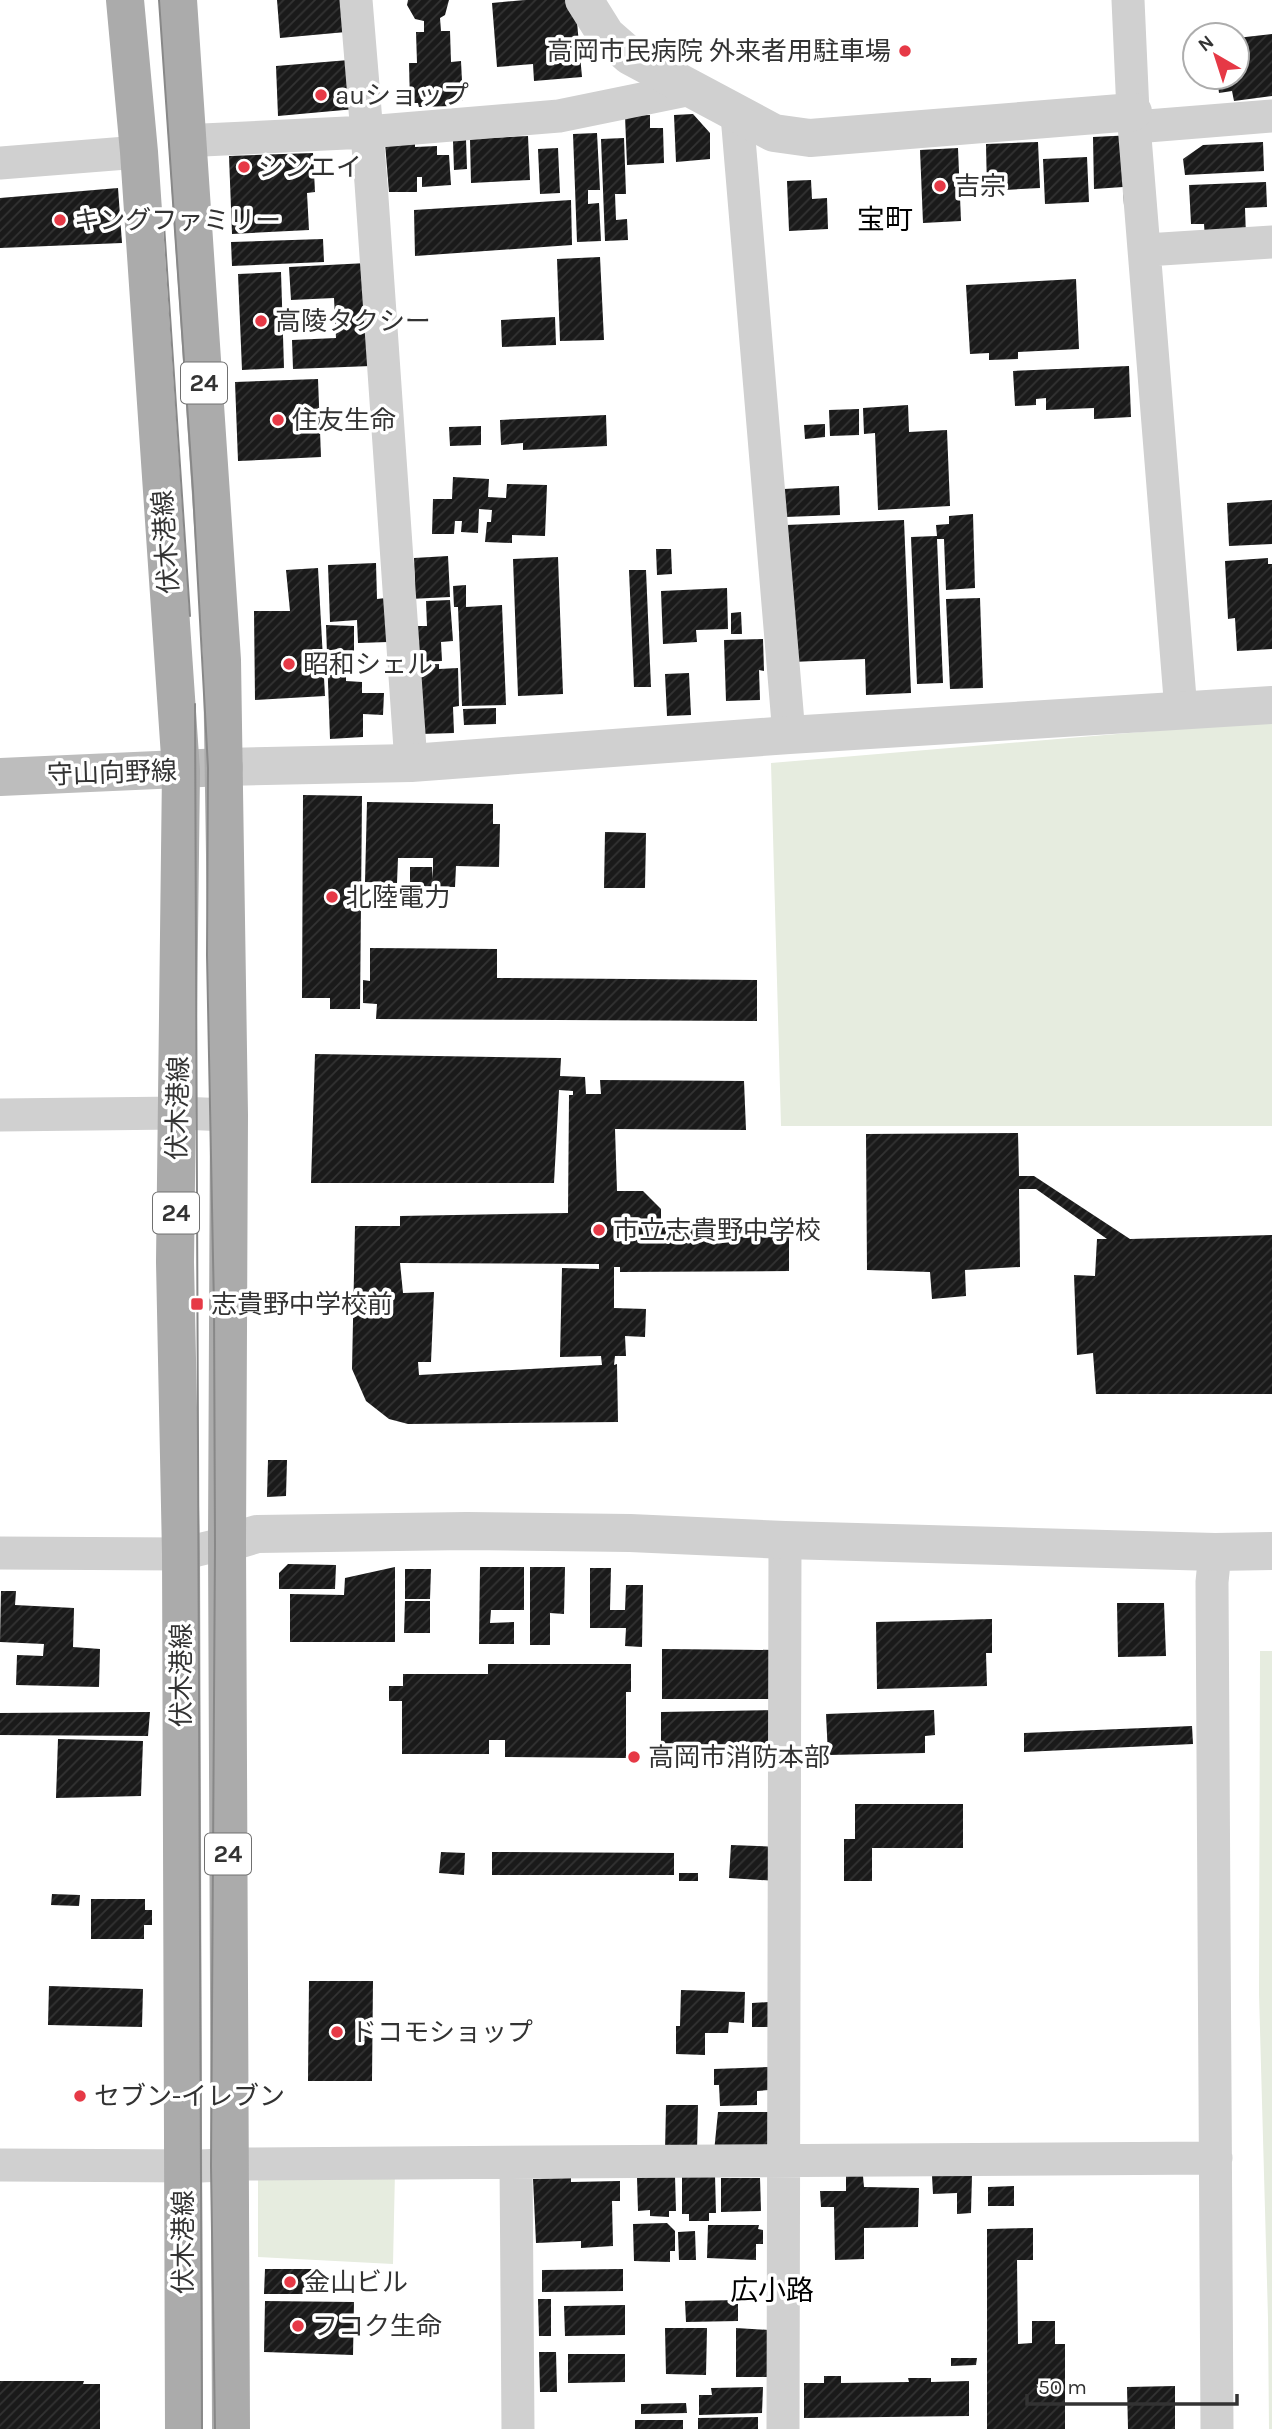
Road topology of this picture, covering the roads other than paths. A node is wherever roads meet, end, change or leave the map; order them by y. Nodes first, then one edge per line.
1 (125, 0) edge
2 (178, 0) edge
3 (356, 0) edge
4 (584, 0) edge
5 (1128, 0) edge
6 (691, 89) junction
7 (737, 115) junction
8 (1272, 116) edge
9 (1134, 119) junction
10 (367, 132) junction
11 (202, 140) dead end
12 (139, 152) junction
13 (0, 163) edge
14 (1272, 243) edge
15 (1146, 250) junction
16 (1272, 705) edge
17 (1181, 711) junction
18 (789, 735) junction
19 (411, 763) junction
20 (224, 767) junction
21 (181, 771) junction
22 (0, 777) edge
23 (178, 1113) junction
24 (0, 1115) edge
25 (229, 1115) junction
26 (785, 1540) junction
27 (227, 1543) junction
28 (1272, 1551) edge
29 (1215, 1552) junction
30 (0, 1553) edge
31 (181, 1554) junction
32 (1216, 2158) junction
33 (783, 2162) junction
34 (516, 2163) junction
35 (229, 2164) junction
36 (0, 2165) edge
37 (183, 2166) junction
38 (184, 2429) edge
39 (231, 2429) edge
40 (518, 2429) edge
41 (783, 2429) edge
42 (1217, 2429) edge

1 - 12 main road, 伏木港線 / 24
2 - 20 main road, 伏木港線 / 24
3 - 10 street
4 - 6 street
5 - 9 street
6 - 7 street
6 - 10 street
7 - 9 street
7 - 18 street
8 - 9 street
9 - 15 street
10 - 11 street
10 - 19 street
12 - 13 street
12 - 21 main road, 伏木港線 / 24
14 - 15 street
15 - 17 street
16 - 17 street
17 - 18 street
18 - 19 street
19 - 20 street
20 - 21 main road, 守山向野線
20 - 25 main road, 伏木港線 / 24
21 - 22 main road, 守山向野線
21 - 23 main road, 伏木港線 / 24
23 - 24 street
23 - 25 street
23 - 31 main road, 伏木港線 / 24
25 - 27 main road, 伏木港線 / 24
26 - 27 street
26 - 29 street
26 - 33 street
27 - 31 street
27 - 35 main road, 伏木港線 / 24
28 - 29 street
29 - 32 street
30 - 31 street
31 - 37 main road, 伏木港線 / 24
32 - 33 street
32 - 42 street
33 - 34 street
33 - 41 street
34 - 35 street
34 - 40 street
35 - 37 street
35 - 39 main road, 伏木港線 / 24
36 - 37 street
37 - 38 main road, 伏木港線 / 24

